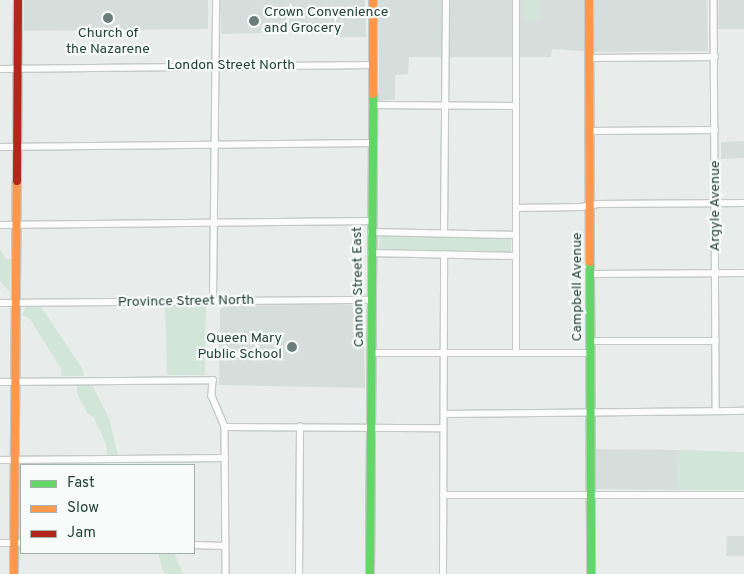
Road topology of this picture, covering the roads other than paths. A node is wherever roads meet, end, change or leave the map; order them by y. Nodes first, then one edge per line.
1 (18, 0) edge
2 (216, 0) edge
3 (373, 0) edge
4 (446, 0) edge
5 (516, 0) edge
6 (589, 0) edge
7 (714, 0) edge
8 (715, 57) junction
9 (589, 58) junction
10 (372, 65) junction
11 (215, 66) junction
12 (17, 68) junction
13 (0, 69) edge
14 (372, 105) junction
15 (445, 106) junction
16 (516, 106) junction
17 (715, 130) junction
18 (590, 131) junction
19 (372, 143) junction
20 (215, 145) junction
21 (0, 147) edge
22 (17, 147) junction
23 (744, 203) edge
24 (716, 204) junction
25 (590, 206) junction
26 (516, 208) junction
27 (371, 221) junction
28 (215, 222) junction
29 (17, 224) junction
30 (0, 225) edge
31 (371, 232) junction
32 (444, 233) junction
33 (516, 235) junction
34 (371, 253) junction
35 (444, 255) junction
36 (516, 256) junction
37 (744, 273) edge
38 (590, 274) junction
39 (716, 274) junction
40 (373, 300) junction
41 (213, 301) junction
42 (16, 302) junction
43 (0, 303) edge
44 (591, 341) junction
45 (716, 341) junction
46 (372, 352) junction
47 (444, 353) junction
48 (516, 353) junction
49 (591, 354) junction
50 (16, 381) junction
51 (0, 382) edge
52 (716, 411) junction
53 (744, 411) edge
54 (591, 412) junction
55 (444, 414) junction
56 (225, 427) junction
57 (300, 427) junction
58 (372, 427) junction
59 (444, 428) junction
60 (225, 458) junction
61 (0, 460) edge
62 (15, 460) junction
63 (443, 495) junction
64 (591, 495) junction
65 (744, 495) edge
66 (0, 543) edge
67 (18, 543) edge
68 (195, 545) edge
69 (225, 546) junction
70 (14, 574) edge
71 (226, 574) edge
72 (299, 574) edge
73 (370, 574) edge
74 (443, 574) edge
75 (591, 574) edge

1 - 12 street
2 - 11 street
3 - 10 street, Cannon Street East
4 - 15 street
5 - 16 street
6 - 9 street, Campbell Avenue
7 - 8 street, Argyle Avenue
8 - 9 street
8 - 17 street, Argyle Avenue
9 - 18 street, Campbell Avenue
10 - 11 street, London Street North
10 - 14 street, Cannon Street East
11 - 12 street, London Street North
11 - 20 street
12 - 13 street, London Street North
12 - 22 street
14 - 15 street
14 - 19 street, Cannon Street East
15 - 16 street
15 - 32 street
16 - 26 street
17 - 18 street
17 - 24 street, Argyle Avenue
18 - 25 street, Campbell Avenue
19 - 20 street
19 - 27 street, Cannon Street East
20 - 22 street
20 - 28 street
21 - 22 street
22 - 29 street
23 - 24 street
24 - 25 street
24 - 39 street, Argyle Avenue
25 - 26 street
25 - 38 street, Campbell Avenue
26 - 33 street
27 - 28 street
27 - 31 street, Cannon Street East
28 - 29 street
28 - 41 street
29 - 30 street
29 - 42 street
31 - 32 street
31 - 34 street, Cannon Street East
32 - 33 street
33 - 36 street
34 - 35 street
34 - 40 street, Cannon Street East
35 - 36 street
35 - 47 street
36 - 48 street
37 - 39 street
38 - 39 street
38 - 44 street, Campbell Avenue
39 - 45 street, Argyle Avenue
40 - 41 street, Province Street North
40 - 46 street, Cannon Street East
41 - 42 street, Province Street North
42 - 43 street, Province Street North
42 - 50 street
44 - 45 street
44 - 49 street, Campbell Avenue
45 - 52 street, Argyle Avenue
46 - 47 street
46 - 58 street, Cannon Street East
47 - 48 street
47 - 55 street
48 - 49 street
49 - 54 street, Campbell Avenue
50 - 51 street
50 - 56 street
50 - 62 street
52 - 53 street
52 - 54 street
54 - 55 street
54 - 64 street, Campbell Avenue
55 - 59 street
56 - 57 street
56 - 60 street
57 - 58 street
57 - 72 street
58 - 59 street
58 - 73 street, Cannon Street East
59 - 63 street
60 - 62 street
60 - 69 street
61 - 62 street
62 - 67 street
63 - 64 street
63 - 74 street
64 - 65 street
64 - 75 street, Campbell Avenue
66 - 67 street
67 - 70 street
68 - 69 street
69 - 71 street

